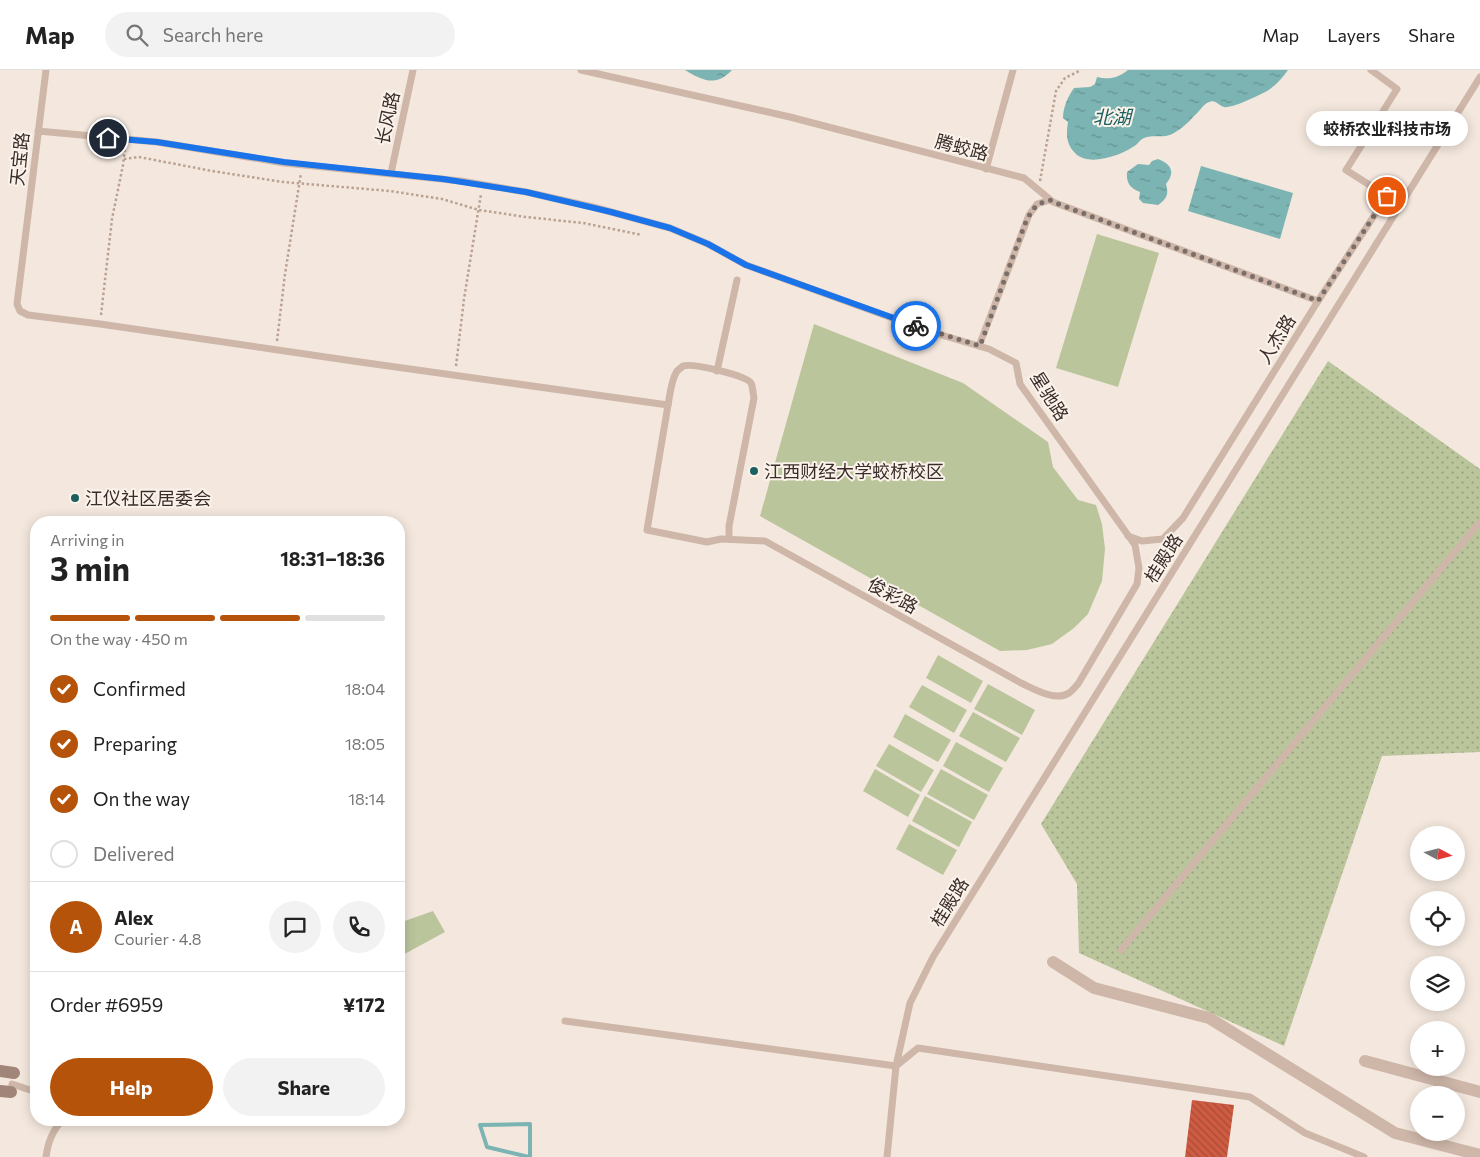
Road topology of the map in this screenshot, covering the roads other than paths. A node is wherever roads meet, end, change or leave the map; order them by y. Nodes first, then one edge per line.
1 (46, 70) edge
2 (413, 70) edge
3 (580, 70) edge
4 (1013, 70) edge
5 (1371, 70) edge
6 (1480, 77) edge
7 (38, 131) junction
8 (986, 169) junction
9 (391, 173) junction
10 (1050, 200) junction
11 (737, 280) dead end
12 (1318, 301) junction
13 (980, 346) junction
14 (717, 371) junction
15 (668, 405) junction
16 (1480, 522) edge
17 (1128, 536) junction
18 (729, 540) junction
19 (1121, 950) dead end
20 (1053, 962) dead end
21 (565, 1021) dead end
22 (1365, 1061) dead end
23 (896, 1066) junction
24 (0, 1071) edge
25 (9, 1085) edge
26 (30, 1090) edge
27 (1480, 1092) edge
28 (57, 1126) edge
29 (1480, 1155) edge
30 (46, 1157) edge
31 (887, 1157) edge
32 (1364, 1157) edge

1 - 7 lane, 天宝路
2 - 9 lane, 长风路
3 - 8 lane, 腾蛟路
4 - 8 lane
5 - 12 lane, 人杰路
6 - 23 lane, 桂殿路
7 - 9 lane, 星驰路
7 - 15 lane, 天宝路
8 - 10 lane, 腾蛟路
9 - 13 lane, 星驰路
10 - 12 lane, 腾蛟路
10 - 13 lane
11 - 14 lane
12 - 17 lane, 人杰路
13 - 17 lane, 星驰路
14 - 15 lane
14 - 18 lane
15 - 18 lane, 俊彩路
16 - 19 lane
17 - 18 lane, 俊彩路
20 - 29 street
21 - 23 lane
22 - 27 street
23 - 31 lane, 桂殿路
23 - 32 lane
24 - 25 street
25 - 26 lane
28 - 30 lane

